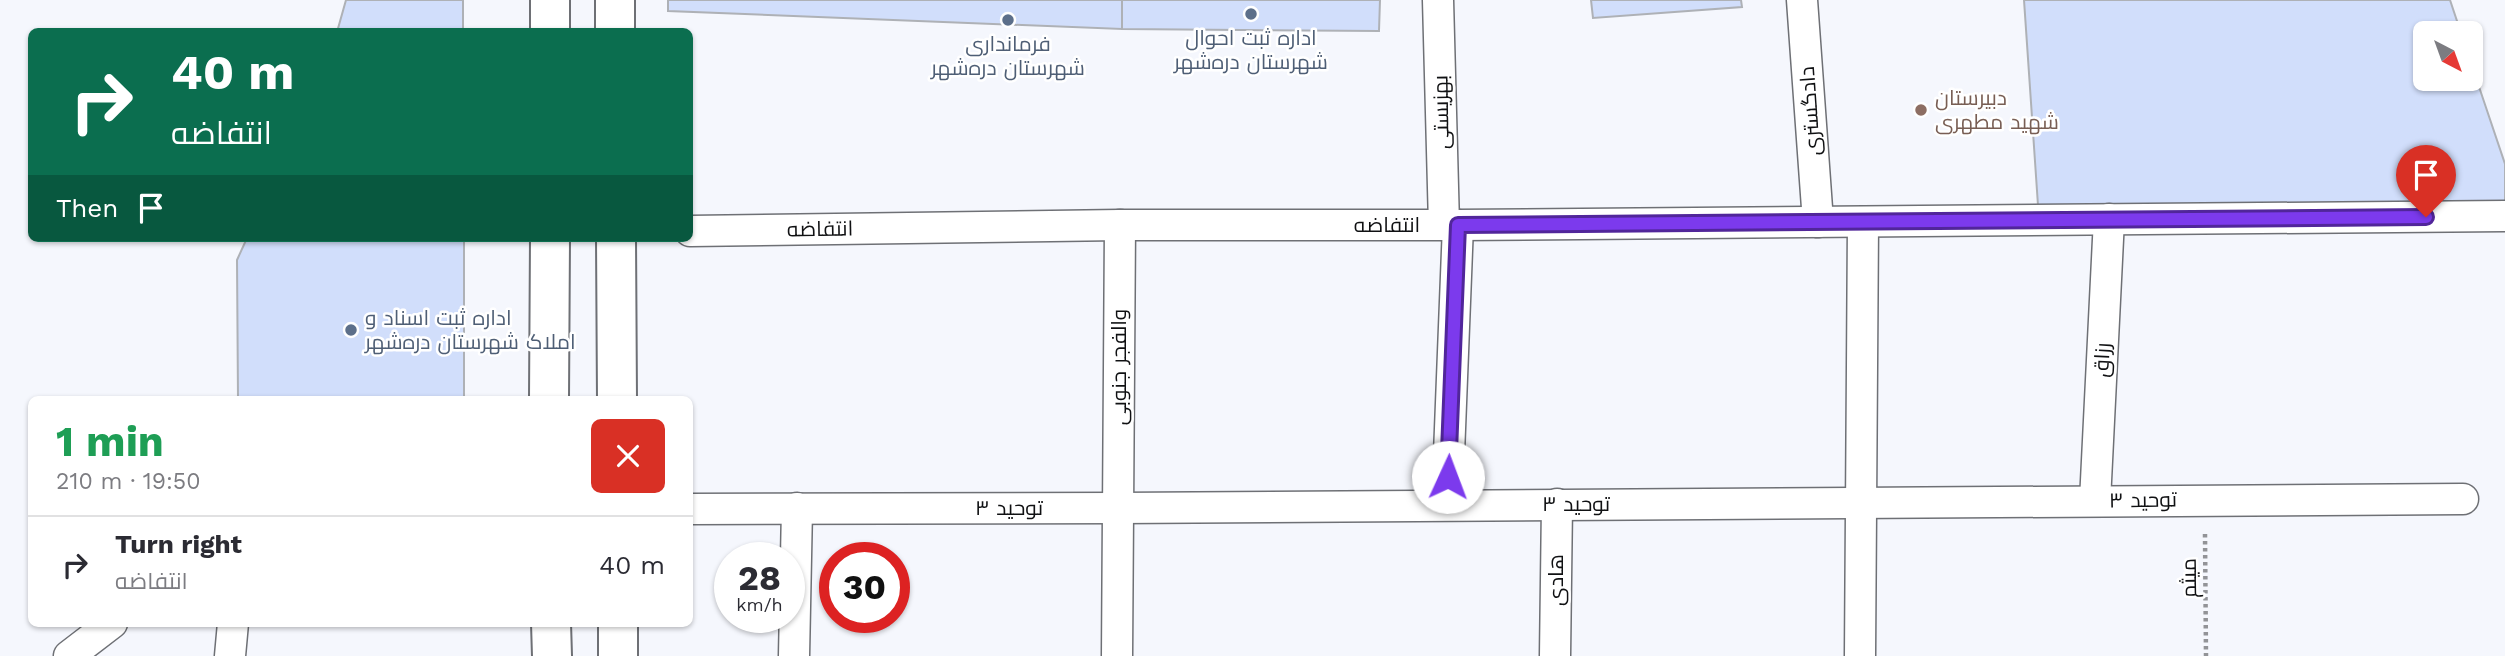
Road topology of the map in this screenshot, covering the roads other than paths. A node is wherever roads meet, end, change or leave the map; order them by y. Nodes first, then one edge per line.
1 (550, 0) edge
2 (615, 0) edge
3 (1438, 0) edge
4 (1802, 0) edge
5 (550, 28) edge
6 (615, 28) edge
7 (2505, 216) edge
8 (2109, 219) junction
9 (1818, 222) junction
10 (1863, 222) junction
11 (1120, 225) junction
12 (1451, 225) junction
13 (693, 231) edge
14 (550, 242) edge
15 (616, 242) edge
16 (550, 396) edge
17 (617, 396) edge
18 (2463, 499) dead end
19 (2095, 501) junction
20 (1861, 502) junction
21 (1556, 504) junction
22 (1447, 505) junction
23 (797, 508) junction
24 (1119, 508) junction
25 (693, 509) edge
26 (107, 627) edge
27 (233, 627) edge
28 (551, 627) edge
29 (618, 627) edge
30 (69, 656) edge
31 (230, 656) edge
32 (552, 656) edge
33 (618, 656) edge
34 (794, 656) edge
35 (1117, 656) edge
36 (1555, 656) edge
37 (1860, 656) edge

1 - 5 main road
2 - 6 main road
3 - 12 street, بهزیستی
4 - 9 street, دادگستری
7 - 8 street, انتفاضه
8 - 10 street, انتفاضه
8 - 19 street, رزاق
9 - 10 street, انتفاضه
9 - 12 street, انتفاضه
10 - 20 street
11 - 12 street, انتفاضه
11 - 13 street, انتفاضه
11 - 24 street, والفجر جنوبی
12 - 22 street, بهزیستی
14 - 16 main road
15 - 17 main road
18 - 19 street, توحید ۳
19 - 20 street, توحید ۳
20 - 21 street, توحید ۳
20 - 37 street
21 - 22 street, توحید ۳
21 - 36 street, هادی
22 - 24 street, توحید ۳
23 - 24 street, توحید ۳
23 - 25 street, توحید ۳
23 - 34 street
24 - 35 street, والفجر جنوبی
26 - 30 street
27 - 31 street
28 - 32 main road
29 - 33 main road

